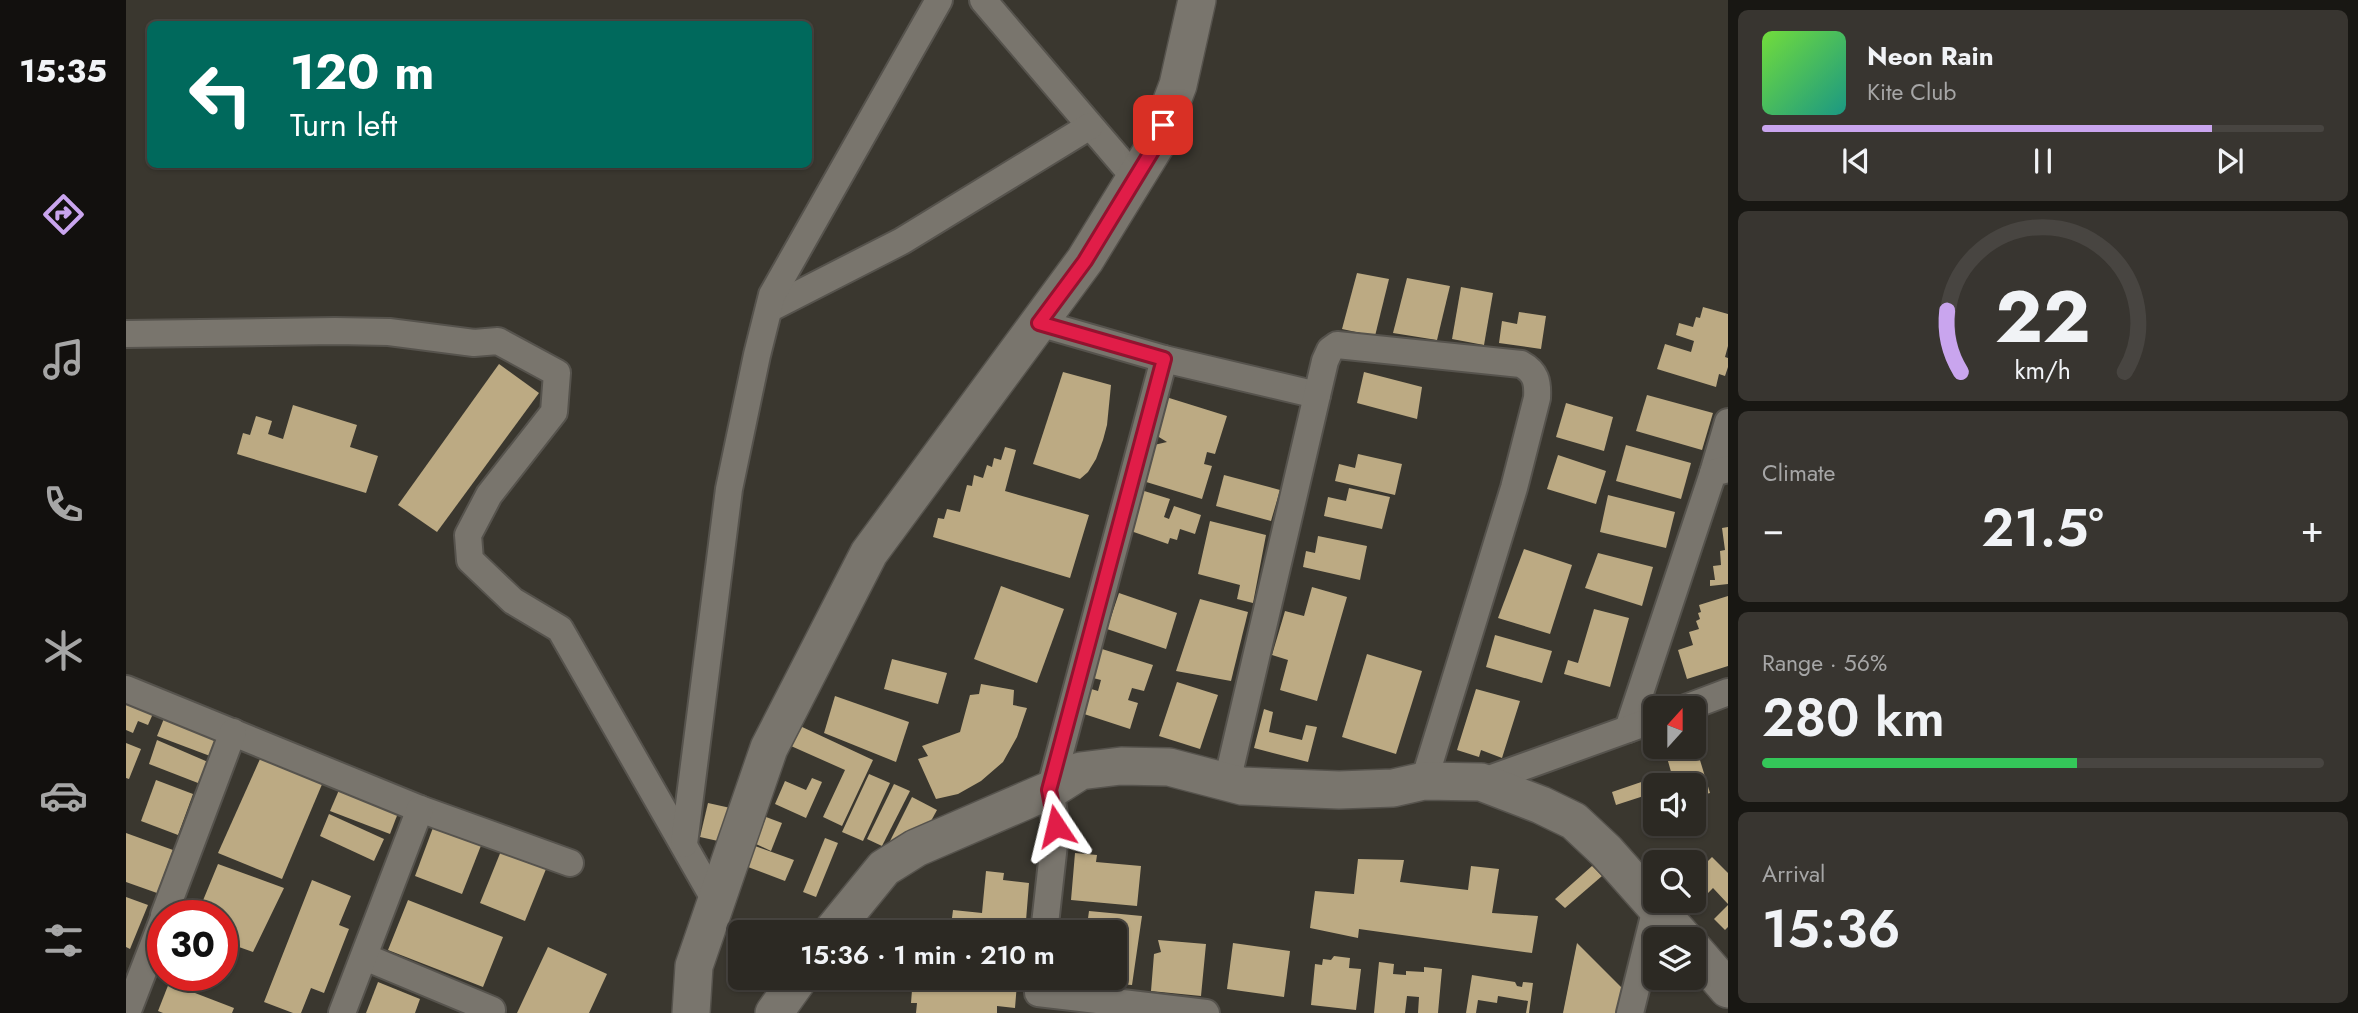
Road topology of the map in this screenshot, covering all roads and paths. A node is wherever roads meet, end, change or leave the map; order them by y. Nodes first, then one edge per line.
1 (939, 0) edge
2 (983, 0) edge
3 (1198, 0) edge
4 (1211, 0) edge
5 (1178, 85) junction
6 (1090, 126) junction
7 (1135, 178) junction
8 (769, 309) junction
9 (1039, 323) junction
10 (126, 334) edge
11 (1164, 359) junction
12 (1317, 395) junction
13 (1728, 422) edge
14 (1721, 471) edge
15 (126, 689) edge
16 (1728, 692) edge
17 (1706, 700) edge
18 (1643, 724) edge
19 (1628, 729) junction
20 (233, 732) junction
21 (1424, 781) junction
22 (1227, 782) junction
23 (1482, 782) junction
24 (1049, 790) junction
25 (420, 809) junction
26 (684, 844) junction
27 (570, 863) dead end
28 (1643, 893) edge
29 (171, 900) edge
30 (716, 902) junction
31 (1655, 913) edge
32 (1661, 913) edge
33 (842, 920) edge
34 (1045, 920) edge
35 (1673, 927) edge
36 (365, 957) junction
37 (147, 962) edge
38 (1706, 964) edge
39 (1728, 989) edge
40 (790, 990) edge
41 (1038, 995) edge
42 (492, 1010) dead end
43 (127, 1013) edge
44 (342, 1013) edge
45 (691, 1013) edge
46 (774, 1013) edge
47 (1206, 1013) edge
48 (1630, 1013) edge

1 - 8 street
2 - 6 street
3 - 5 street
4 - 5 street
5 - 7 street
6 - 7 street
6 - 8 street
7 - 9 street
8 - 26 street
9 - 11 street
9 - 30 street
10 - 26 street
11 - 12 street
11 - 24 street
12 - 21 street
12 - 22 street
13 - 14 street
14 - 19 street
15 - 20 street
16 - 17 street
18 - 19 street
19 - 23 street
20 - 25 street
20 - 29 street
21 - 22 street
21 - 23 street
22 - 24 street
23 - 28 street
24 - 33 street
24 - 34 street
25 - 27 street
25 - 36 street
26 - 30 street
30 - 45 street
31 - 48 street
32 - 35 street
36 - 42 street
36 - 44 street
37 - 43 street
38 - 39 street
40 - 46 street
41 - 47 street

